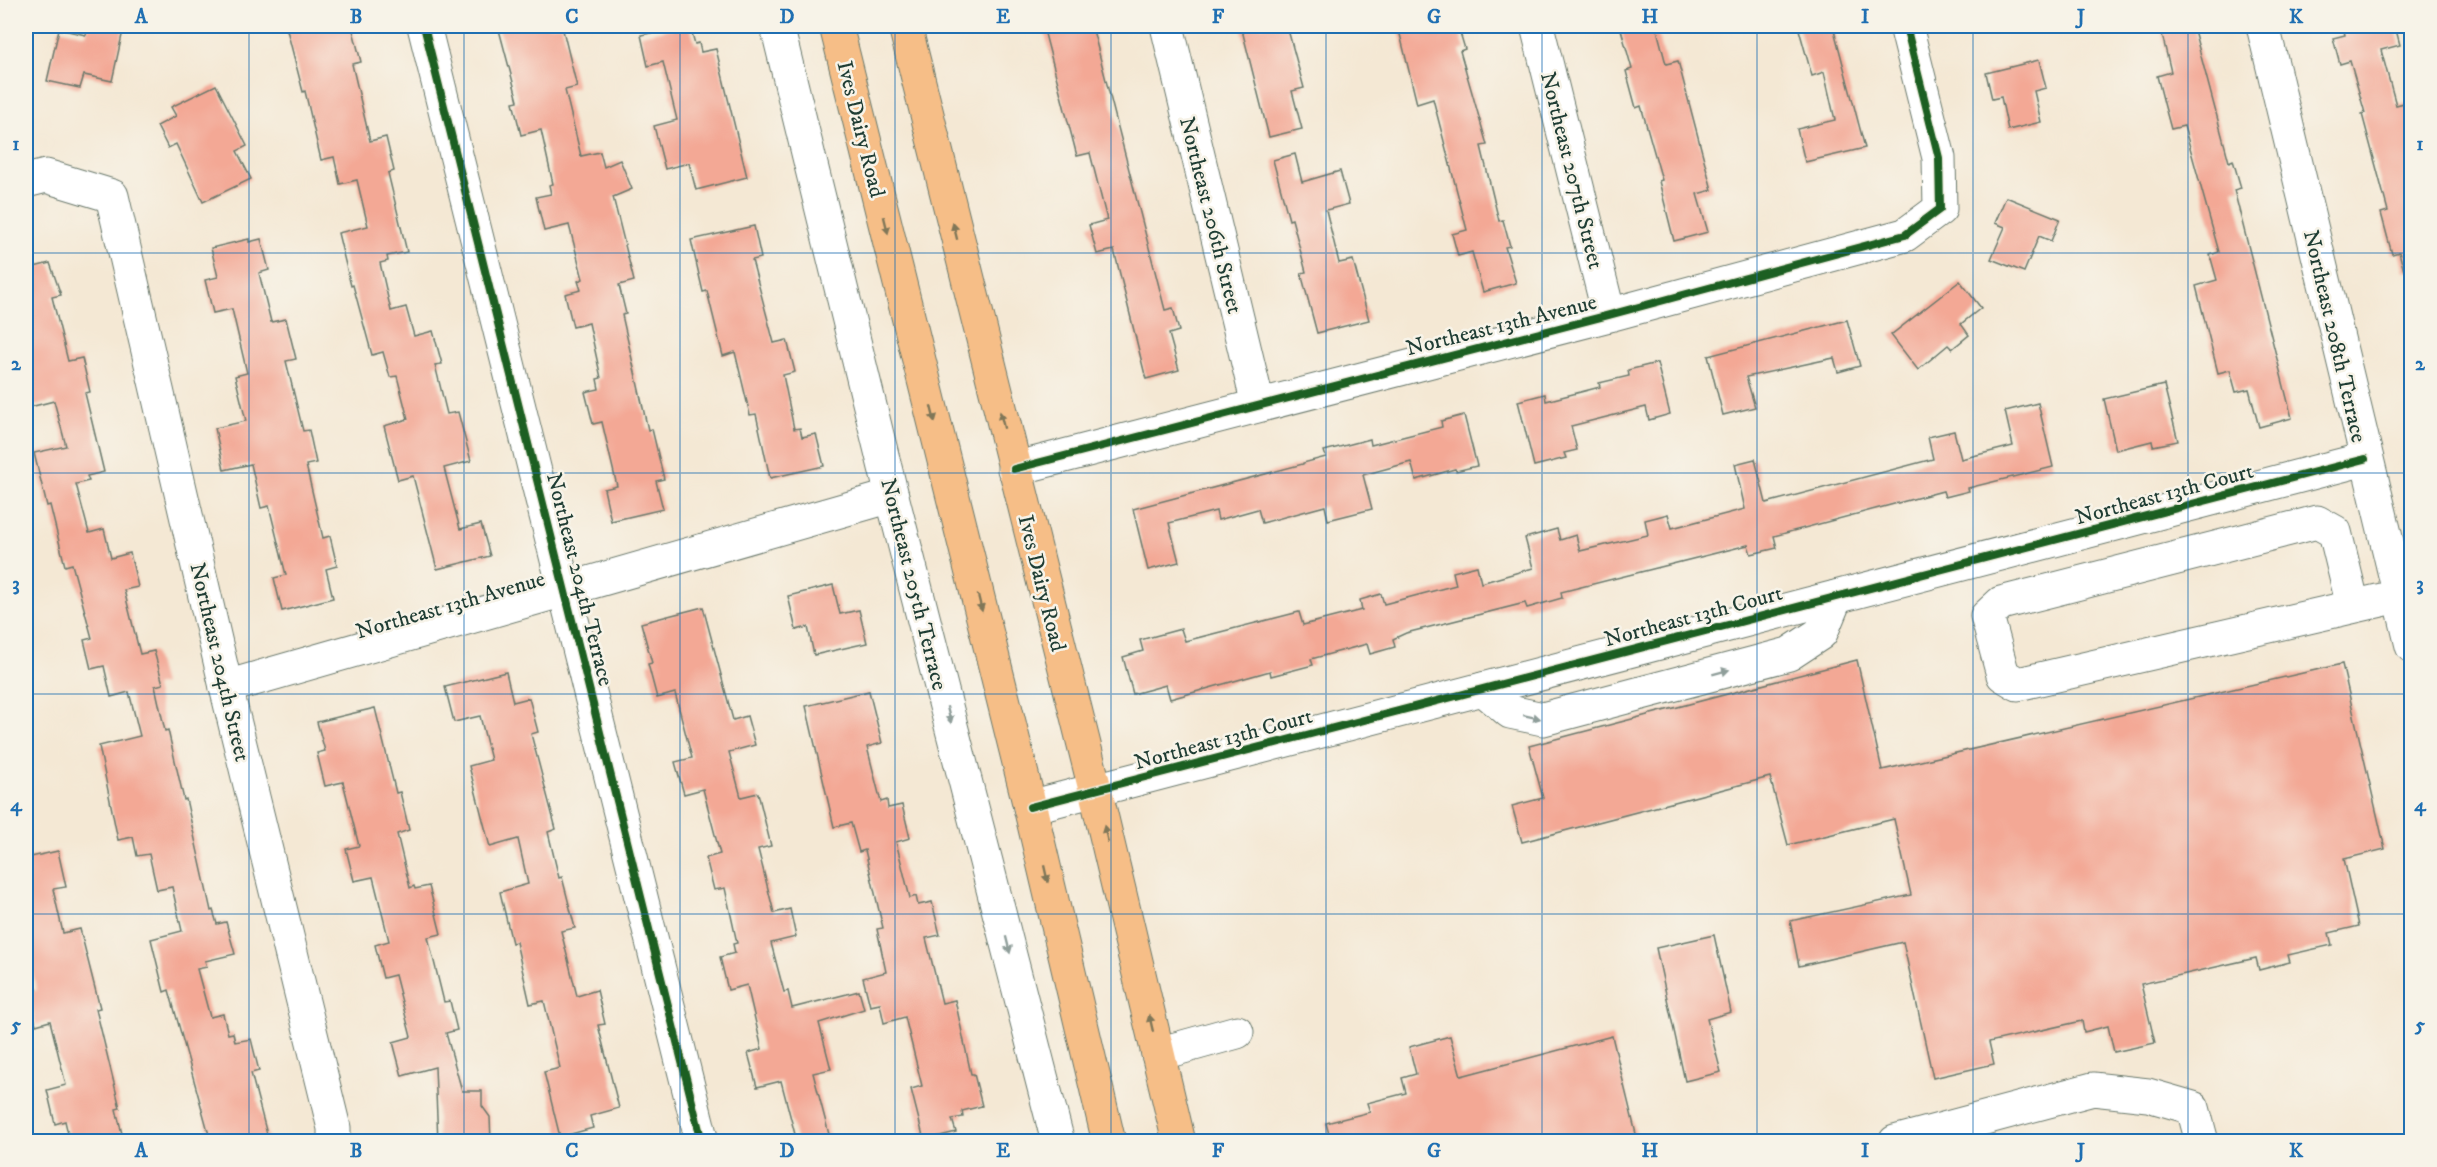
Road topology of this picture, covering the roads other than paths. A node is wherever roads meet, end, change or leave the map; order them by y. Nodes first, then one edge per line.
1 (424, 26) edge
2 (777, 26) edge
3 (836, 26) edge
4 (904, 26) edge
5 (1167, 26) edge
6 (1537, 26) edge
7 (1905, 26) edge
8 (2263, 26) edge
9 (26, 181) edge
10 (1609, 315) junction
11 (1258, 405) junction
12 (2365, 459) junction
13 (1014, 469) junction
14 (892, 496) junction
15 (565, 589) junction
16 (2399, 596) junction
17 (1836, 597) junction
18 (2353, 606) junction
19 (2412, 646) edge
20 (226, 687) junction
21 (1483, 689) junction
22 (1095, 789) junction
23 (1030, 807) junction
24 (1237, 1032) dead end
25 (1158, 1054) junction
26 (334, 1135) edge
27 (702, 1142) edge
28 (1058, 1142) edge
29 (1109, 1142) edge
30 (1179, 1142) edge
31 (1895, 1142) edge
32 (2202, 1142) edge

1 - 15 street, Northeast 204th Terrace
2 - 14 street, Northeast 205th Terrace
3 -> 23 main road, Ives Dairy Road
13 -> 4 main road, Ives Dairy Road
5 - 11 street, Northeast 206th Street
6 - 10 street, Northeast 207th Street
7 - 10 street, Northeast 13th Avenue
8 - 12 street, Northeast 208th Terrace
9 - 20 street, Northeast 204th Street
10 - 11 street, Northeast 13th Avenue
11 - 13 street, Northeast 13th Avenue
12 - 16 street, Northeast 208th Terrace
12 - 17 street, Northeast 13th Court
13 - 22 main road, Ives Dairy Road
14 - 15 street, Northeast 13th Avenue
14 -> 28 street, Northeast 205th Terrace
15 - 20 street, Northeast 13th Avenue
15 - 27 street, Northeast 204th Terrace
16 - 18 street
16 - 19 street, Northeast 208th Terrace
17 - 21 street, Northeast 13th Court
21 -> 17 street
18 - 18 street
20 - 26 street, Northeast 204th Street
21 - 22 street, Northeast 13th Court
22 - 23 street, Northeast 13th Court
25 -> 22 main road, Ives Dairy Road
23 -> 29 main road, Ives Dairy Road
24 - 25 street
25 - 30 main road, Ives Dairy Road
31 - 32 street

